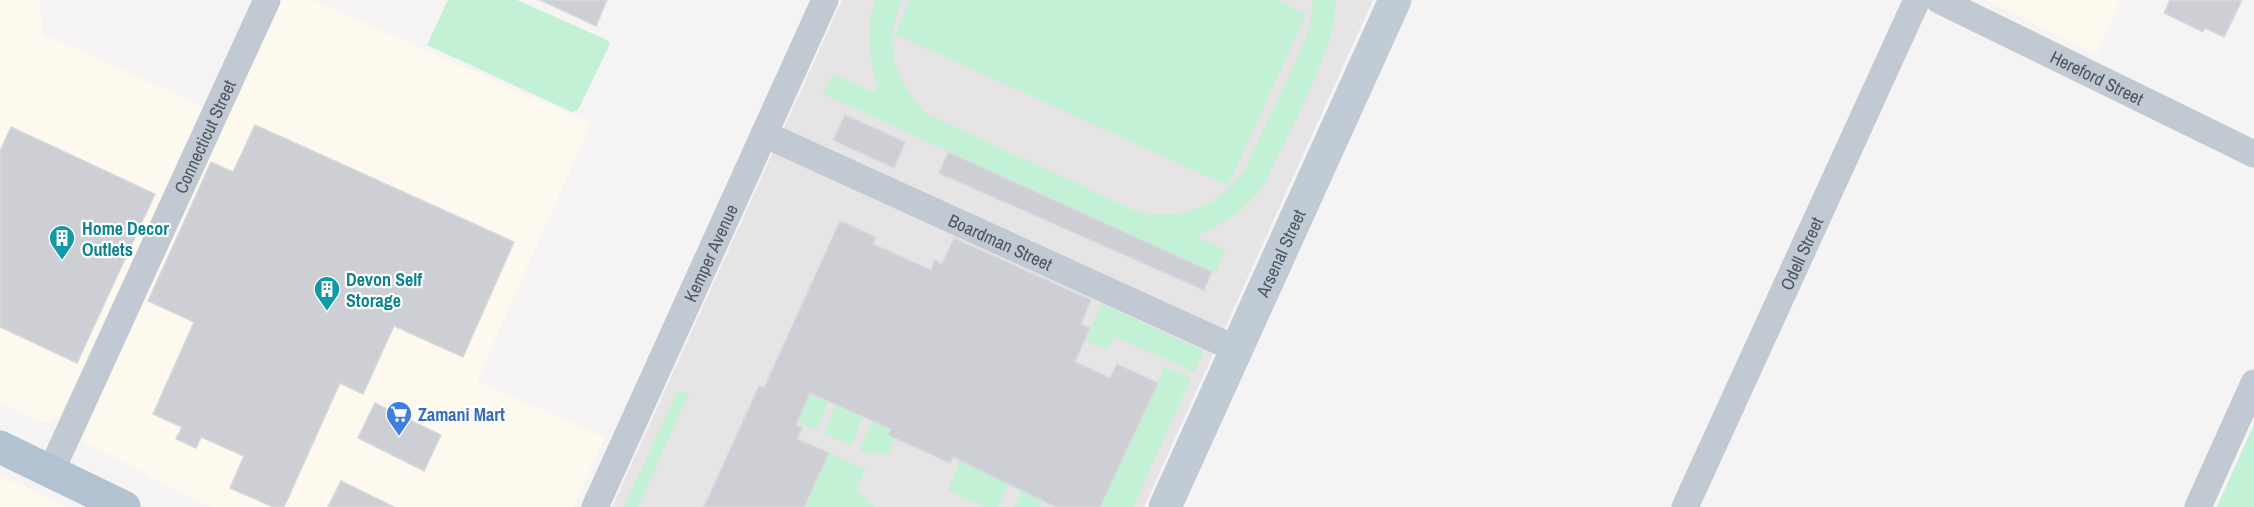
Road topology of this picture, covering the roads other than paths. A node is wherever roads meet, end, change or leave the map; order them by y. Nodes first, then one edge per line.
1 (267, 0) edge
2 (825, 0) edge
3 (1395, 0) edge
4 (1917, 0) edge
5 (1940, 0) edge
6 (764, 134) junction
7 (2254, 154) edge
8 (1236, 349) junction
9 (2254, 383) edge
10 (0, 447) edge
11 (51, 471) junction
12 (124, 507) edge
13 (594, 507) edge
14 (1165, 507) edge
15 (1685, 507) edge
16 (2198, 507) edge

1 - 11 street, Connecticut Street
2 - 6 street, Kemper Avenue
3 - 8 main road, Arsenal Street
4 - 15 street, Odell Street
5 - 7 street, Hereford Street
6 - 8 street, Boardman Street
6 - 13 street, Kemper Avenue
8 - 14 main road, Arsenal Street
9 - 16 street
10 - 11 main road
11 - 12 main road

